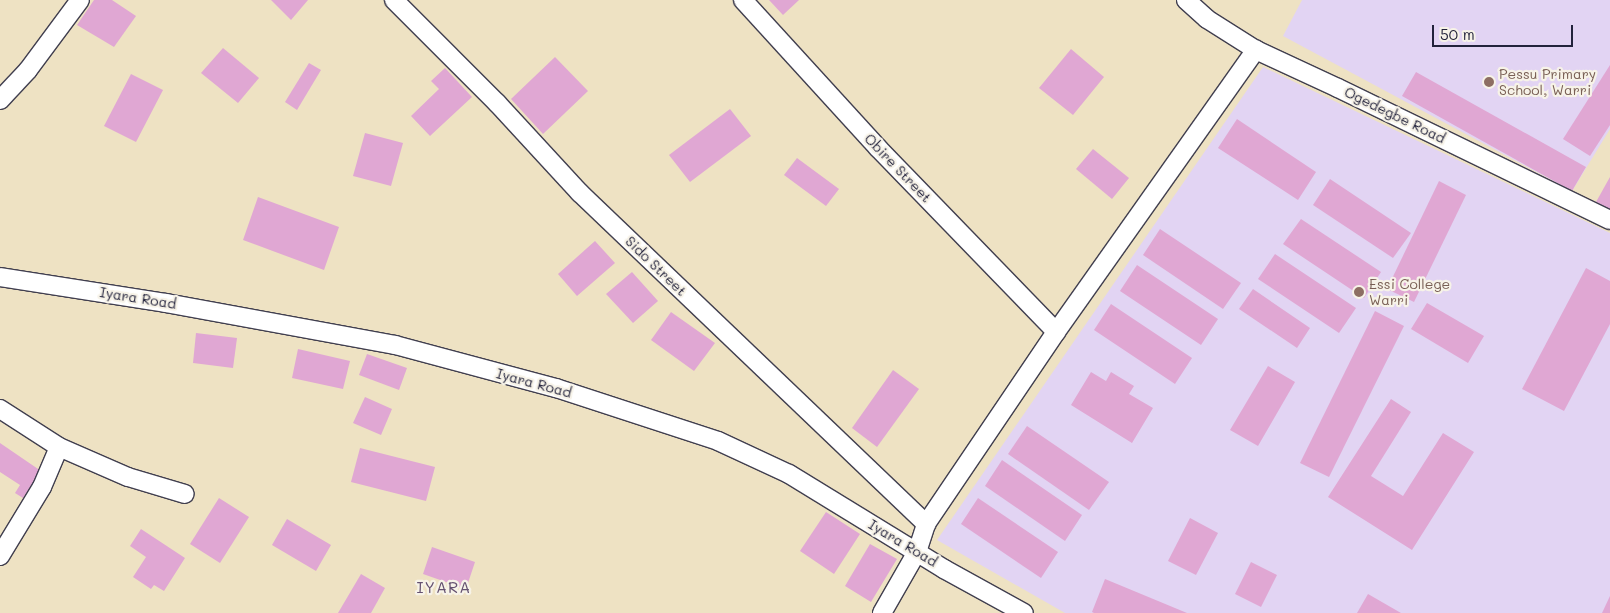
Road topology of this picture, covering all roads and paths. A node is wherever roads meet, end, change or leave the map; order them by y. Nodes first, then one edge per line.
1 (80, 0) edge
2 (394, 0) edge
3 (743, 0) edge
4 (1186, 0) edge
5 (1256, 50) junction
6 (0, 100) edge
7 (1610, 220) edge
8 (0, 277) edge
9 (1056, 332) junction
10 (0, 409) edge
11 (59, 447) junction
12 (185, 494) dead end
13 (926, 524) junction
14 (917, 552) junction
15 (0, 556) edge
16 (882, 613) edge
17 (1024, 613) edge

1 - 6 street
2 - 13 street, Sido Street
3 - 9 street, Obire Street
4 - 5 street, Ogedegbe Road
5 - 7 street, Ogedegbe Road
5 - 9 street
8 - 14 street, Iyara Road
9 - 13 street
10 - 11 street
11 - 12 street
11 - 15 street
13 - 14 street
14 - 16 street
14 - 17 street, Iyara Road

